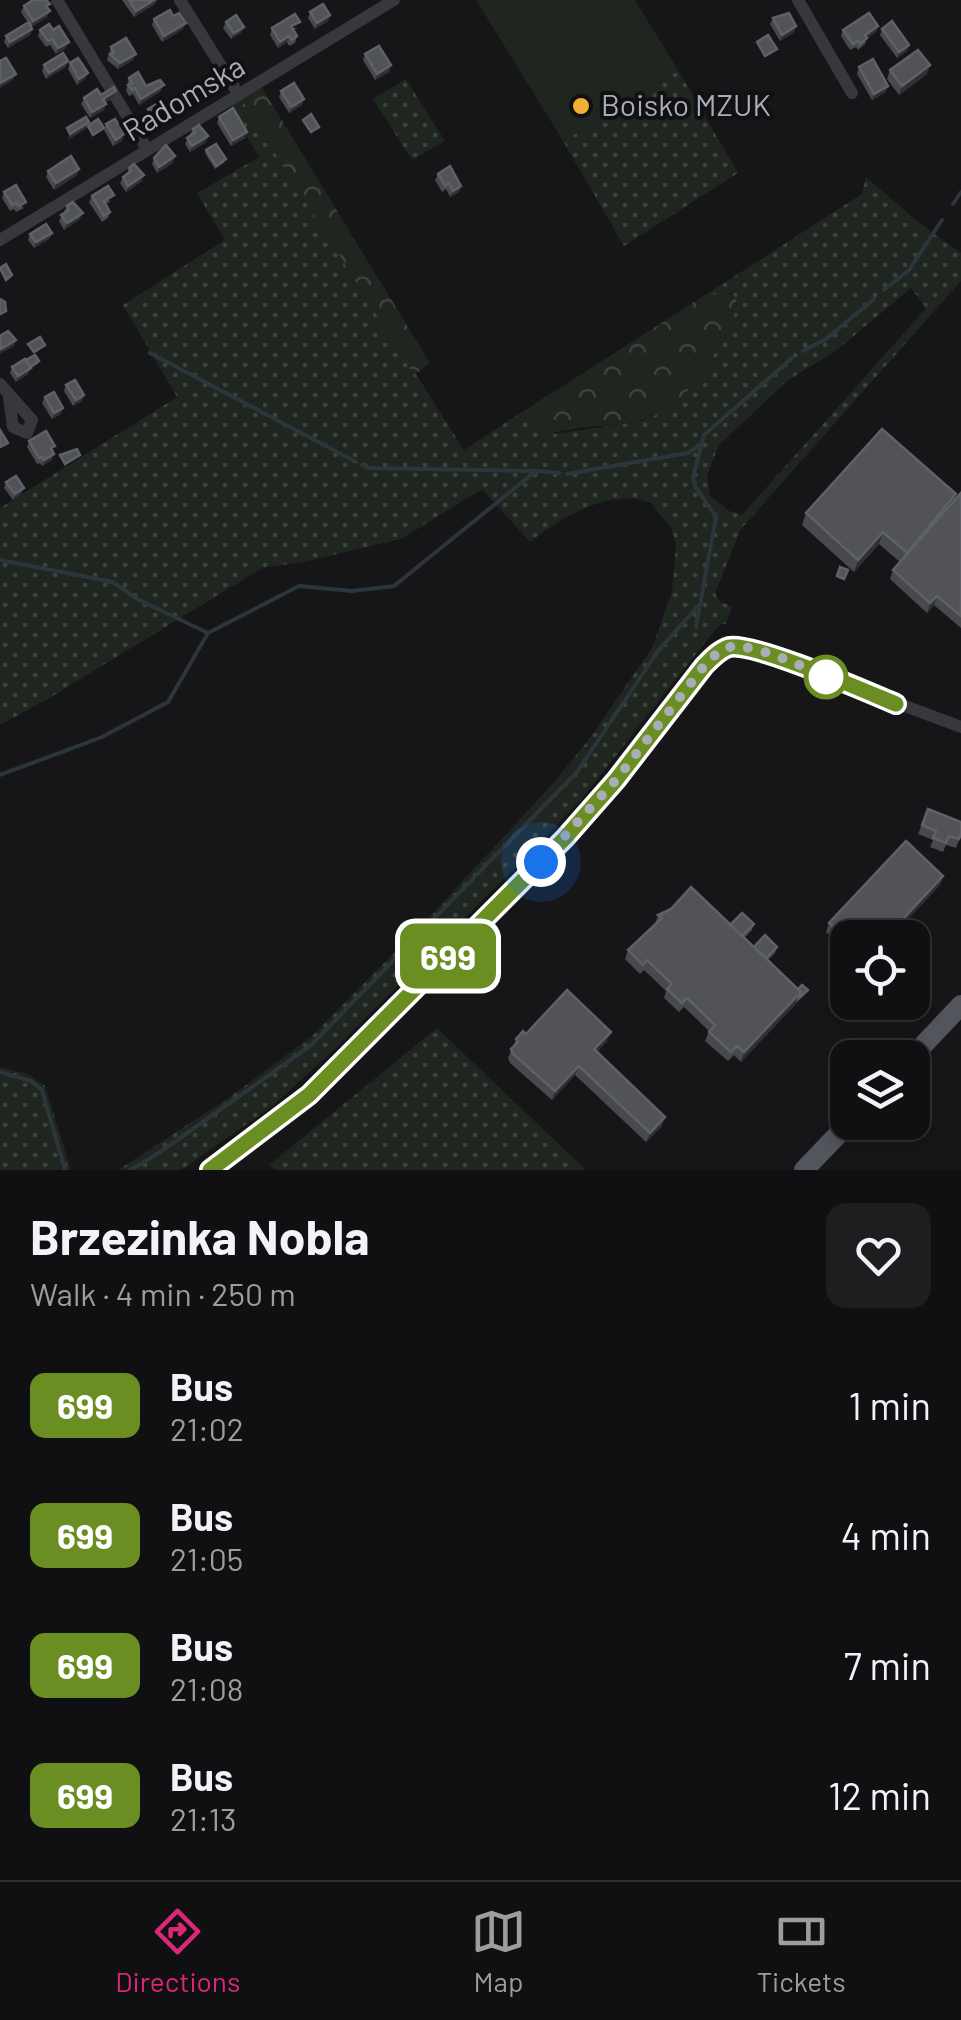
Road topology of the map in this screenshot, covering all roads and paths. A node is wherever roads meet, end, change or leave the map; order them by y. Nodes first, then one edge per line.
1 (57, 0) edge
2 (180, 0) edge
3 (394, 0) edge
4 (798, 0) edge
5 (852, 93) dead end
6 (239, 95) junction
7 (147, 149) junction
8 (0, 240) edge
9 (0, 384) edge
10 (10, 398) dead end
11 (961, 727) edge
12 (961, 992) edge
13 (961, 1005) edge
14 (927, 1040) edge
15 (928, 1040) edge
16 (833, 1140) edge
17 (210, 1170) edge
18 (804, 1170) edge

1 - 7 street
2 - 6 street
3 - 6 street, Radomska
4 - 5 street
6 - 7 street, Radomska
7 - 8 street, Radomska
9 - 10 street
11 - 17 street
12 - 14 main road
13 - 15 main road
16 - 18 main road

